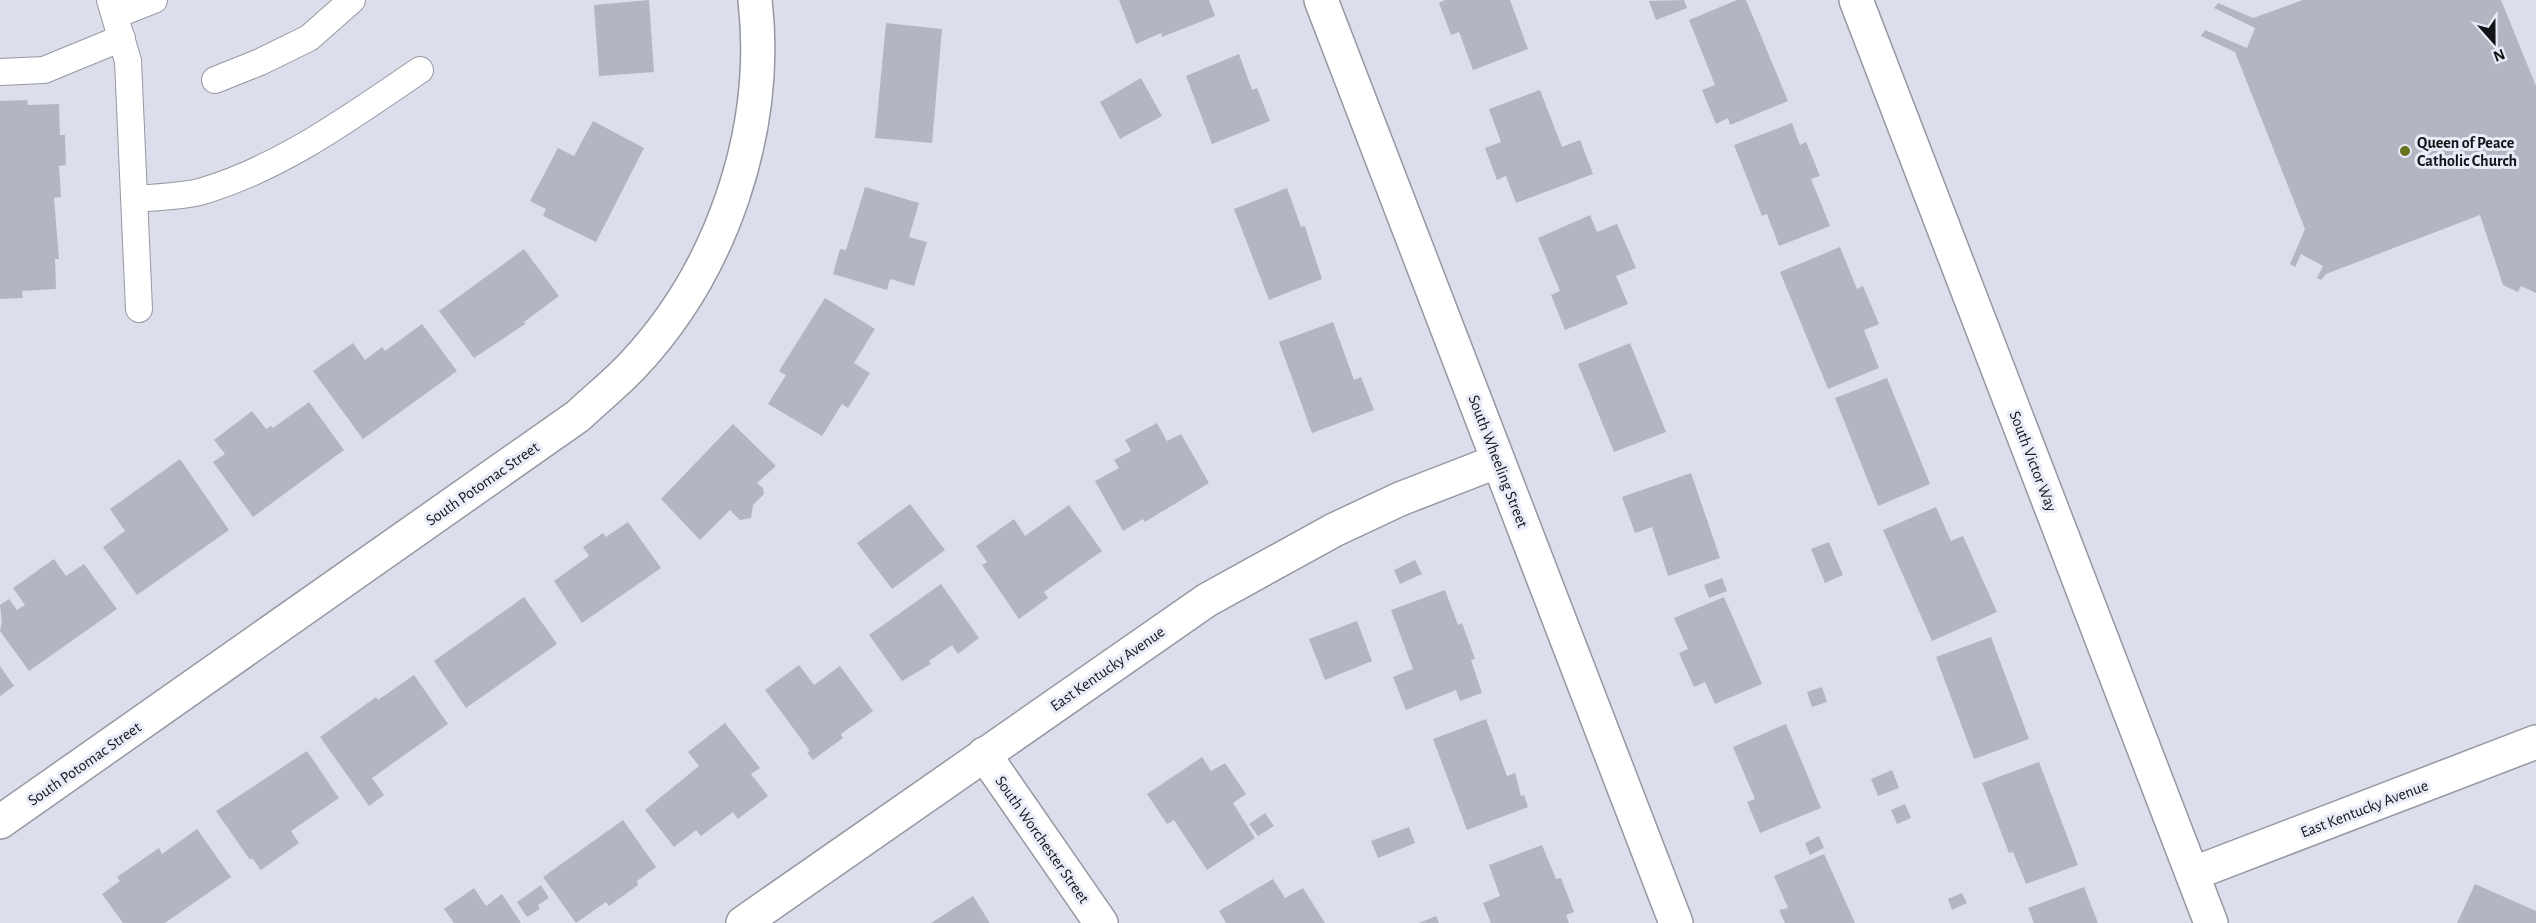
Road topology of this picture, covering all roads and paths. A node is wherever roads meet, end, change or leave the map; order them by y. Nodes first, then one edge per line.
1 (154, 0) edge
2 (352, 0) edge
3 (755, 0) edge
4 (1321, 0) edge
5 (1856, 0) edge
6 (116, 18) edge
7 (420, 70) dead end
8 (0, 72) edge
9 (215, 80) dead end
10 (134, 199) junction
11 (140, 309) dead end
12 (1498, 461) junction
13 (2536, 742) edge
14 (984, 754) junction
15 (0, 822) edge
16 (2192, 874) junction
17 (743, 923) edge
18 (1101, 923) edge
19 (1676, 923) edge
20 (2211, 923) edge

1 - 6 lane
2 - 9 lane
3 - 15 street, South Potomac Street
4 - 12 street, South Wheeling Street
5 - 16 street, South Victor Way
6 - 8 lane
6 - 10 lane
7 - 10 lane
10 - 11 lane
12 - 14 street, East Kentucky Avenue
12 - 19 street, South Wheeling Street
13 - 16 street, East Kentucky Avenue
14 - 17 street, East Kentucky Avenue
14 - 18 street, South Worchester Street
16 - 20 street, South Victor Way

